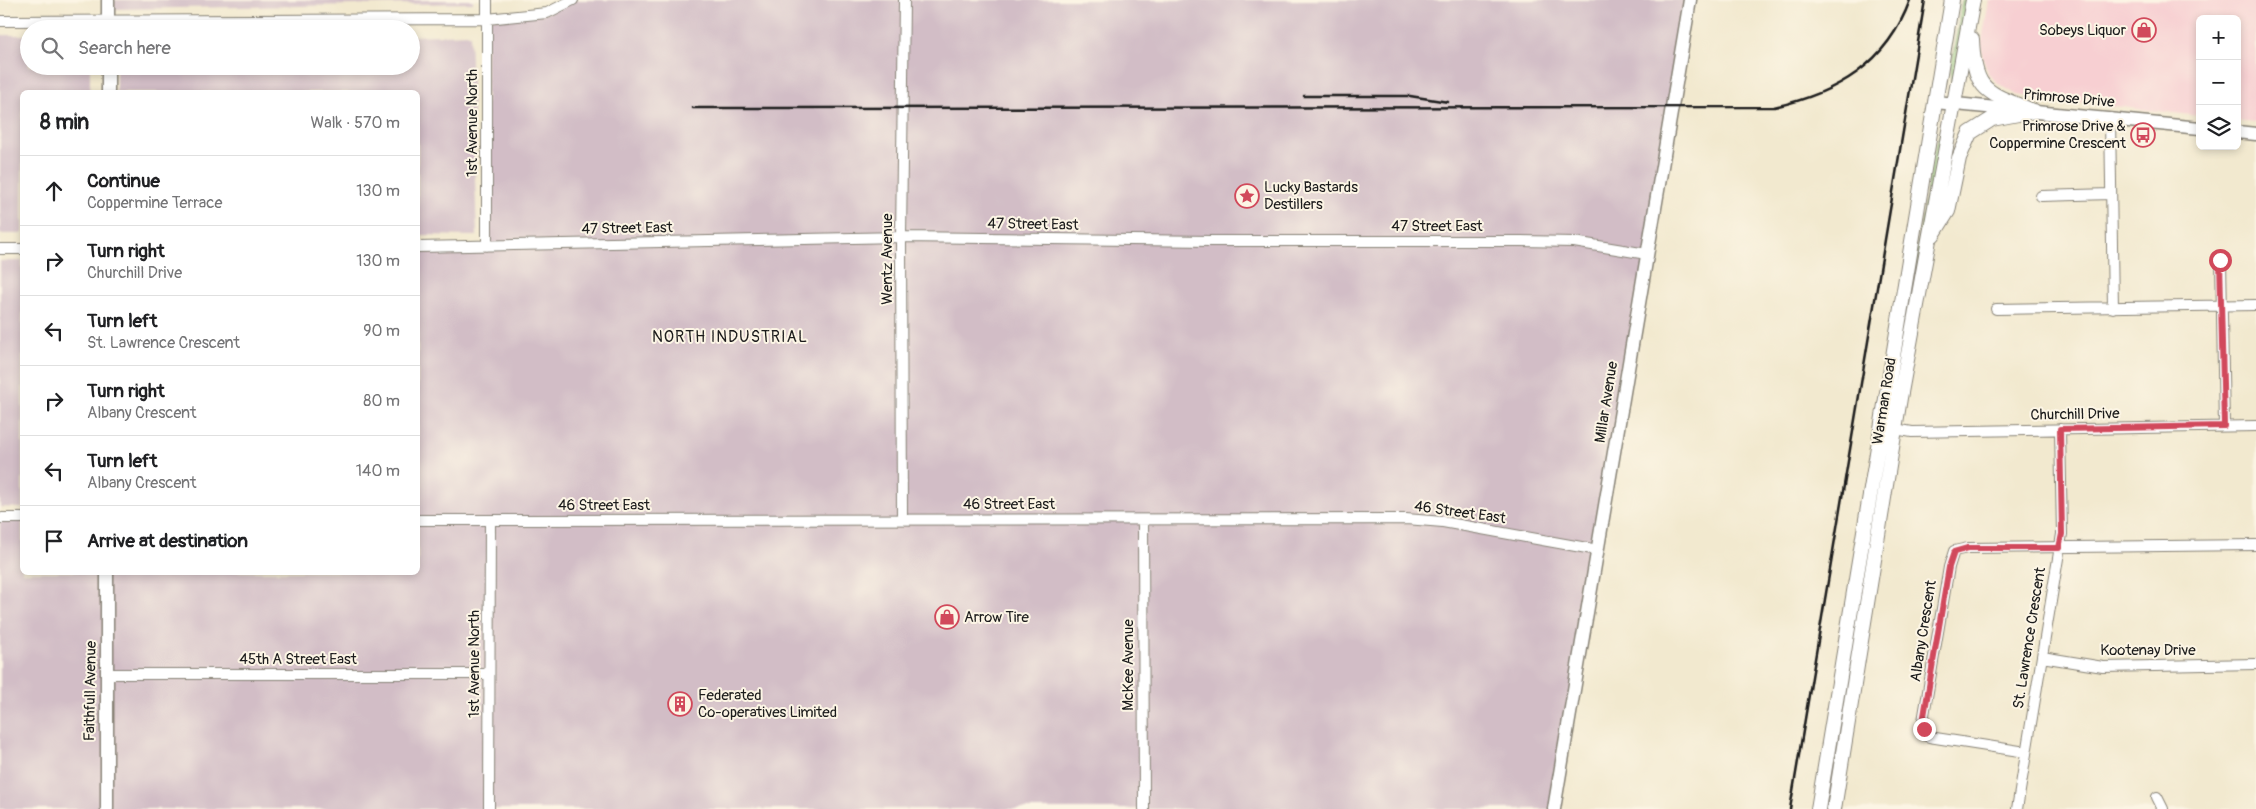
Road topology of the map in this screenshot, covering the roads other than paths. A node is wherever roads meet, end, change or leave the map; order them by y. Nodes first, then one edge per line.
1 (108, 0) edge
2 (487, 0) edge
3 (573, 0) edge
4 (904, 0) edge
5 (1690, 0) edge
6 (1952, 0) edge
7 (1972, 5) edge
8 (487, 19) junction
9 (0, 20) edge
10 (108, 20) edge
11 (411, 20) edge
12 (20, 21) edge
13 (108, 75) edge
14 (108, 90) edge
15 (1935, 102) junction
16 (1955, 104) junction
17 (2034, 111) junction
18 (2110, 118) junction
19 (2196, 128) edge
20 (2241, 132) edge
21 (2256, 134) edge
22 (2111, 194) junction
23 (2041, 196) dead end
24 (901, 237) junction
25 (1929, 242) junction
26 (487, 246) junction
27 (420, 247) edge
28 (0, 249) edge
29 (20, 249) edge
30 (1647, 254) junction
31 (2220, 260) dead end
32 (2256, 305) edge
33 (2221, 306) junction
34 (2113, 308) junction
35 (1996, 309) dead end
36 (1899, 314) junction
37 (2224, 426) junction
38 (2256, 426) edge
39 (1895, 429) junction
40 (2060, 429) junction
41 (0, 518) edge
42 (20, 518) edge
43 (902, 519) junction
44 (420, 520) edge
45 (490, 520) junction
46 (1143, 520) junction
47 (2256, 545) edge
48 (2059, 548) junction
49 (1598, 550) junction
50 (107, 575) edge
51 (2042, 657) junction
52 (2256, 664) edge
53 (108, 674) junction
54 (489, 674) junction
55 (2026, 752) junction
56 (2020, 793) junction
57 (2157, 797) dead end
58 (107, 809) edge
59 (489, 809) edge
60 (1144, 809) edge
61 (1554, 809) edge
62 (1818, 809) edge
63 (1834, 809) edge
64 (2017, 809) edge
65 (2024, 809) edge
66 (2163, 809) edge

1 - 10 street
2 - 8 street, 1st Avenue North
3 - 8 street
4 - 24 street, Wentz Avenue
5 - 30 street, Millar Avenue
6 - 15 main road, Warman Road
7 - 16 main road, Warman Road
7 - 17 main road
8 - 11 street
8 - 26 street, 1st Avenue North
9 - 12 street
13 - 14 street
15 - 16 street, Primrose Drive
15 - 36 main road, Warman Road
16 - 17 street, Primrose Drive
16 - 25 main road, Warman Road
17 - 18 street, Primrose Drive
17 - 25 main road
18 - 19 street, Primrose Drive
18 - 22 street
20 - 21 street
22 - 23 street
22 - 34 street
24 - 26 street, 47 Street East
24 - 30 street, 47 Street East
24 - 43 street, Wentz Avenue
25 - 39 main road, Warman Road
26 - 27 street, 47 Street East
28 - 29 street
30 - 49 street, Millar Avenue
31 - 33 street
32 - 33 street
33 - 34 street
33 - 37 street
34 - 35 street
36 - 39 main road
36 - 62 main road, Warman Road
37 - 38 street, Churchill Drive
37 - 40 street, Churchill Drive
39 - 40 street, Churchill Drive
39 - 63 main road, Warman Road
40 - 48 street, St. Lawrence Crescent
41 - 42 street
43 - 45 street, 46 Street East
43 - 46 street, 46 Street East
44 - 45 street, 46 Street East
45 - 54 street, 1st Avenue North
46 - 49 street, 46 Street East
46 - 60 street, McKee Avenue
47 - 48 street, Albany Crescent
48 - 51 street, St. Lawrence Crescent
48 - 55 street, Albany Crescent
49 - 61 street, Millar Avenue
50 - 53 street, Faithfull Avenue
51 - 52 street, Kootenay Drive
51 - 55 street, St. Lawrence Crescent
53 - 54 street, 45th A Street East
53 - 58 street, Faithfull Avenue
54 - 59 street, 1st Avenue North
55 - 56 street, St. Lawrence Crescent
56 - 64 street, St. Lawrence Crescent
56 - 65 street, St. Lawrence Crescent
57 - 66 street

